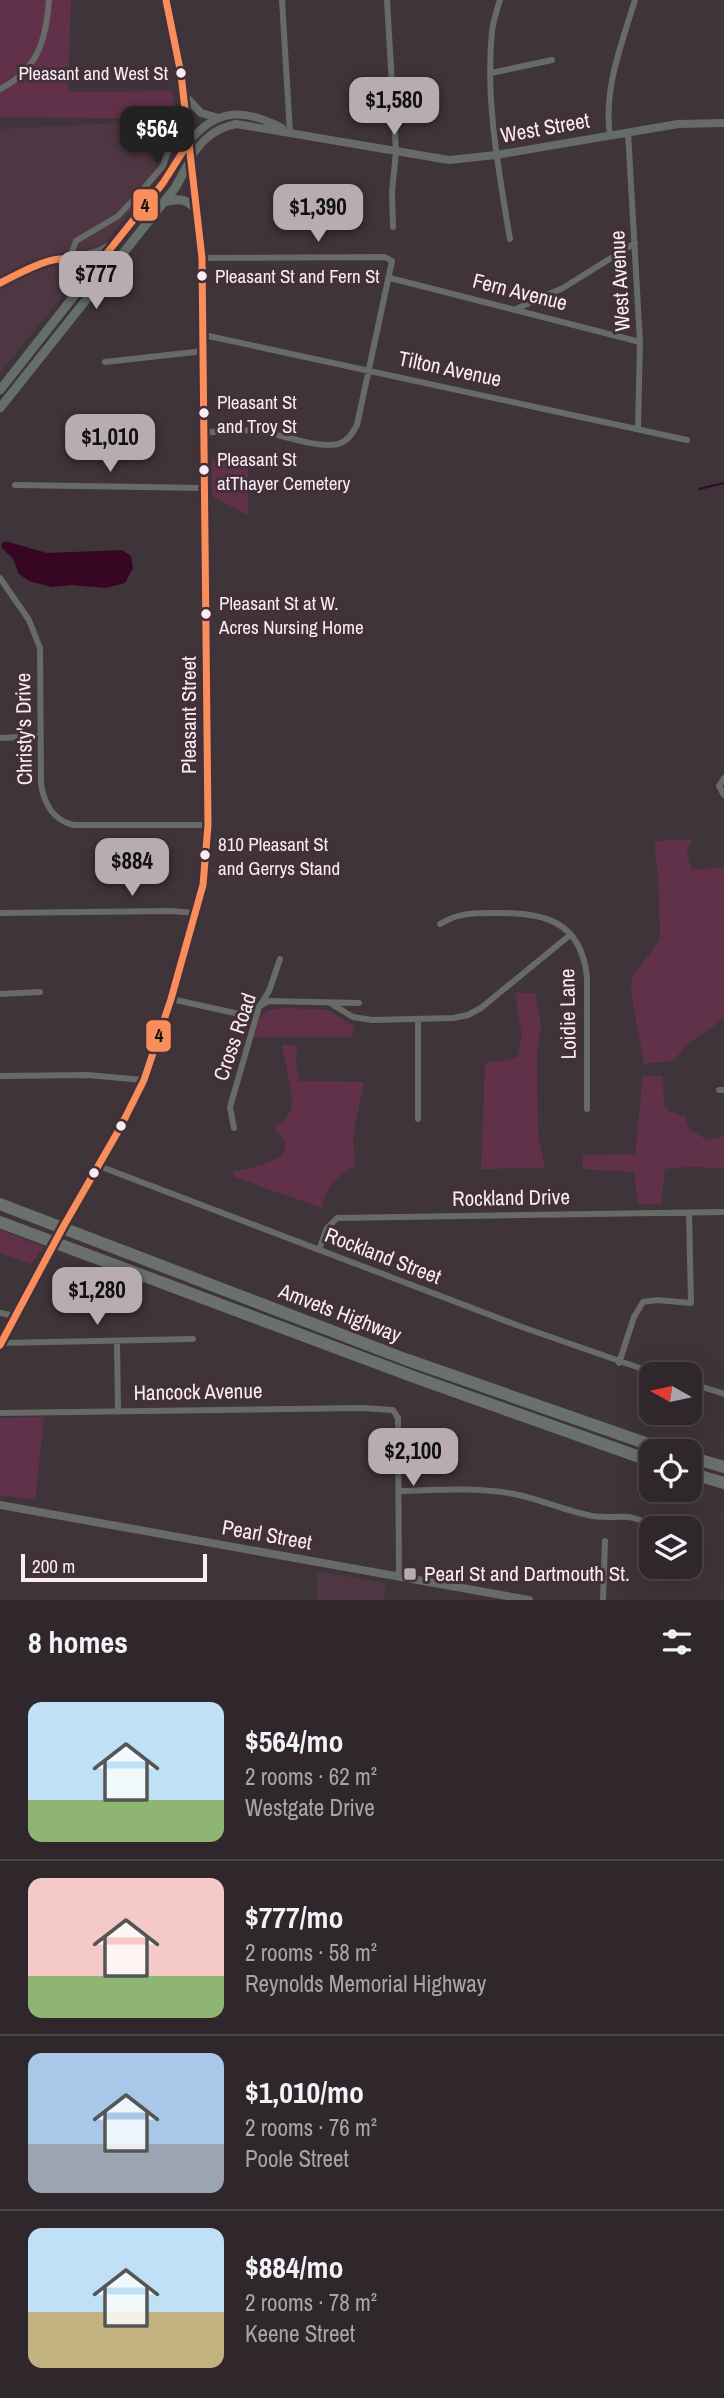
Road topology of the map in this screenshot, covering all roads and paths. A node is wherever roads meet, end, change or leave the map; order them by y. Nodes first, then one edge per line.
1 (49, 0) edge
2 (166, 0) edge
3 (282, 0) edge
4 (387, 0) edge
5 (500, 0) edge
6 (635, 0) edge
7 (552, 60) dead end
8 (491, 73) junction
9 (0, 89) edge
10 (183, 94) junction
11 (219, 118) junction
12 (724, 124) edge
13 (628, 132) junction
14 (290, 133) junction
15 (610, 135) junction
16 (172, 138) dead end
17 (189, 142) junction
18 (396, 152) junction
19 (496, 155) junction
20 (191, 158) junction
21 (164, 202) junction
22 (198, 214) junction
23 (393, 227) dead end
24 (510, 239) dead end
25 (117, 241) junction
26 (635, 243) junction
27 (74, 257) junction
28 (202, 258) junction
29 (95, 268) junction
30 (104, 276) junction
31 (390, 278) junction
32 (0, 283) edge
33 (516, 309) junction
34 (204, 335) junction
35 (640, 342) junction
36 (204, 351) junction
37 (105, 362) dead end
38 (370, 369) junction
39 (0, 390) edge
40 (0, 408) edge
41 (638, 428) junction
42 (204, 433) junction
43 (687, 440) dead end
44 (15, 485) dead end
45 (205, 488) junction
46 (0, 579) edge
47 (41, 736) junction
48 (0, 738) edge
49 (724, 778) edge
50 (724, 795) edge
51 (208, 825) junction
52 (0, 913) edge
53 (196, 913) junction
54 (440, 923) dead end
55 (570, 935) junction
56 (280, 959) dead end
57 (40, 992) dead end
58 (0, 994) edge
59 (172, 999) junction
60 (330, 1003) junction
61 (359, 1003) dead end
62 (259, 1007) junction
63 (418, 1019) junction
64 (0, 1076) edge
65 (144, 1080) junction
66 (587, 1109) dead end
67 (418, 1119) dead end
68 (234, 1128) dead end
69 (99, 1166) junction
70 (0, 1204) edge
71 (724, 1212) edge
72 (688, 1213) junction
73 (0, 1222) edge
74 (319, 1250) junction
75 (0, 1312) edge
76 (16, 1315) junction
77 (193, 1339) dead end
78 (117, 1341) junction
79 (1, 1344) edge
80 (619, 1363) junction
81 (639, 1369) edge
82 (702, 1387) edge
83 (724, 1394) edge
84 (118, 1411) junction
85 (0, 1413) edge
86 (639, 1441) edge
87 (639, 1457) edge
88 (702, 1461) edge
89 (724, 1467) edge
90 (702, 1477) edge
91 (724, 1483) edge
92 (400, 1491) junction
93 (0, 1505) edge
94 (639, 1518) edge
95 (605, 1541) dead end
96 (400, 1577) junction
97 (523, 1600) edge
98 (604, 1600) edge

1 - 9 street
2 - 10 main road, Pleasant Street
3 - 14 street
4 - 18 street
5 - 8 street
6 - 15 street
7 - 8 street
8 - 19 street
10 - 11 street
10 - 17 main road, Pleasant Street
11 - 14 street, West Street
11 - 17 street
12 - 13 street, West Street
13 - 15 street, West Street
13 - 26 street, West Avenue
14 - 18 street, West Street
14 - 20 street, West Street
15 - 19 street, West Street
16 - 27 street
17 - 20 main road, Pleasant Street
17 - 25 main road
18 - 19 street, West Street
18 - 23 street
19 - 24 street
20 - 21 main road
20 - 22 main road, Pleasant Street
21 - 22 main road
21 - 30 main road
22 - 28 main road, Pleasant Street
25 - 27 street
25 - 29 main road
26 - 33 street
26 - 35 street, West Avenue
27 - 29 street
27 - 32 street
28 - 31 street
28 - 34 main road, Pleasant Street
29 - 30 street
29 - 39 main road
30 - 40 main road
31 - 33 street, Fern Avenue
31 - 38 street
33 - 35 street, Fern Avenue
34 - 36 main road, Pleasant Street
34 - 38 street, Tilton Avenue
35 - 41 street, West Avenue
36 - 37 street
36 - 42 main road, Pleasant Street
38 - 41 street, Tilton Avenue
38 - 42 street
41 - 43 street, Tilton Avenue
42 - 45 main road, Pleasant Street
44 - 45 street
45 - 51 main road, Pleasant Street
46 - 47 street, Christy's Drive
47 - 48 street
47 - 51 street, Christy's Drive
49 - 50 street
51 - 53 main road, Pleasant Street
52 - 53 street
53 - 59 main road, Pleasant Street
54 - 55 street
55 - 63 street
55 - 66 street, Loidie Lane
56 - 62 street, Cross Road
57 - 58 street
59 - 62 street
59 - 65 main road, Pleasant Street
60 - 61 street
60 - 62 street
60 - 63 street
62 - 68 street, Cross Road
63 - 67 street
64 - 65 street
65 - 69 main road, Pleasant Street
69 - 74 street, Rockland Street
69 - 76 main road, Pleasant Street, bridge
70 - 86 highway, Amvets Highway
71 - 72 street, Rockland Drive
72 - 74 street, Rockland Drive
72 - 80 street
73 - 87 highway, Amvets Highway
74 - 80 street, Rockland Street
75 - 76 street
76 - 79 main road, Pleasant Street
77 - 78 street
78 - 79 street
78 - 84 street
80 - 81 street, Rockland Street
82 - 83 street
84 - 85 street, Hancock Avenue
84 - 92 street, Hancock Avenue
88 - 89 highway
90 - 91 highway
92 - 94 street
92 - 96 street
93 - 96 street, Pearl Street
95 - 98 street
96 - 97 street, Pearl Street

